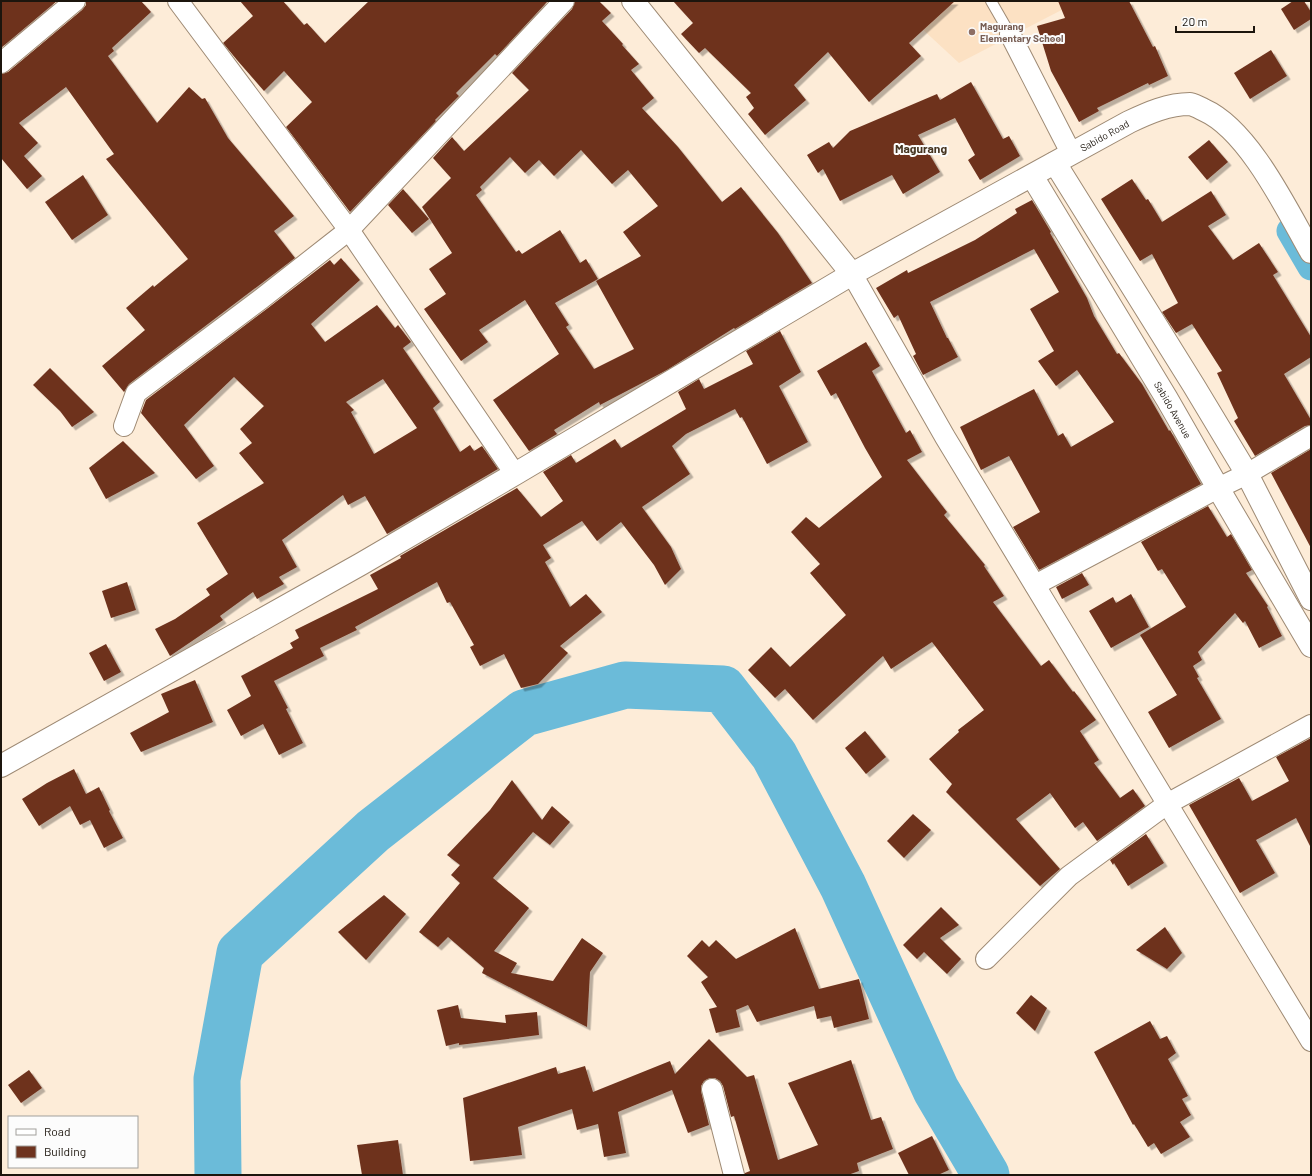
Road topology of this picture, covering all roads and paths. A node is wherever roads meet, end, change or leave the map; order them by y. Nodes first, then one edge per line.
1 (75, 1) edge
2 (178, 1) edge
3 (564, 1) edge
4 (633, 1) edge
5 (991, 1) edge
6 (1010, 34) joint
7 (1, 63) edge
8 (1063, 158) junction
9 (1032, 176) junction
10 (349, 230) junction
11 (1311, 252) edge
12 (852, 274) junction
13 (1194, 386) junction
14 (1167, 399) junction
15 (124, 426) dead end
16 (1311, 436) edge
17 (515, 474) junction
18 (1247, 474) junction
19 (1218, 488) junction
20 (1035, 585) junction
21 (1311, 599) edge
22 (1311, 646) edge
23 (1311, 724) edge
24 (1, 766) edge
25 (1167, 804) junction
26 (986, 959) dead end
27 (1311, 1041) edge
28 (712, 1089) dead end
29 (734, 1175) edge

1 - 7 street
2 - 10 street
3 - 10 street
4 - 12 street
5 - 6 lane
6 - 8 street
8 - 9 street, Sabido Road
8 - 11 street, Sabido Road
8 - 13 street
9 - 12 street, Sabido Road
9 - 14 street, Sabido Avenue
10 - 15 street
10 - 17 street
12 - 17 street, Sabido Road
12 - 20 street
13 - 14 street
13 - 18 street
14 - 19 street, Sabido Avenue
16 - 18 street
17 - 24 street, Sabido Road
18 - 19 street
18 - 21 street
19 - 20 street
19 - 22 street, Sabido Avenue
20 - 25 street
23 - 25 street
25 - 26 street
25 - 27 street
28 - 29 street

